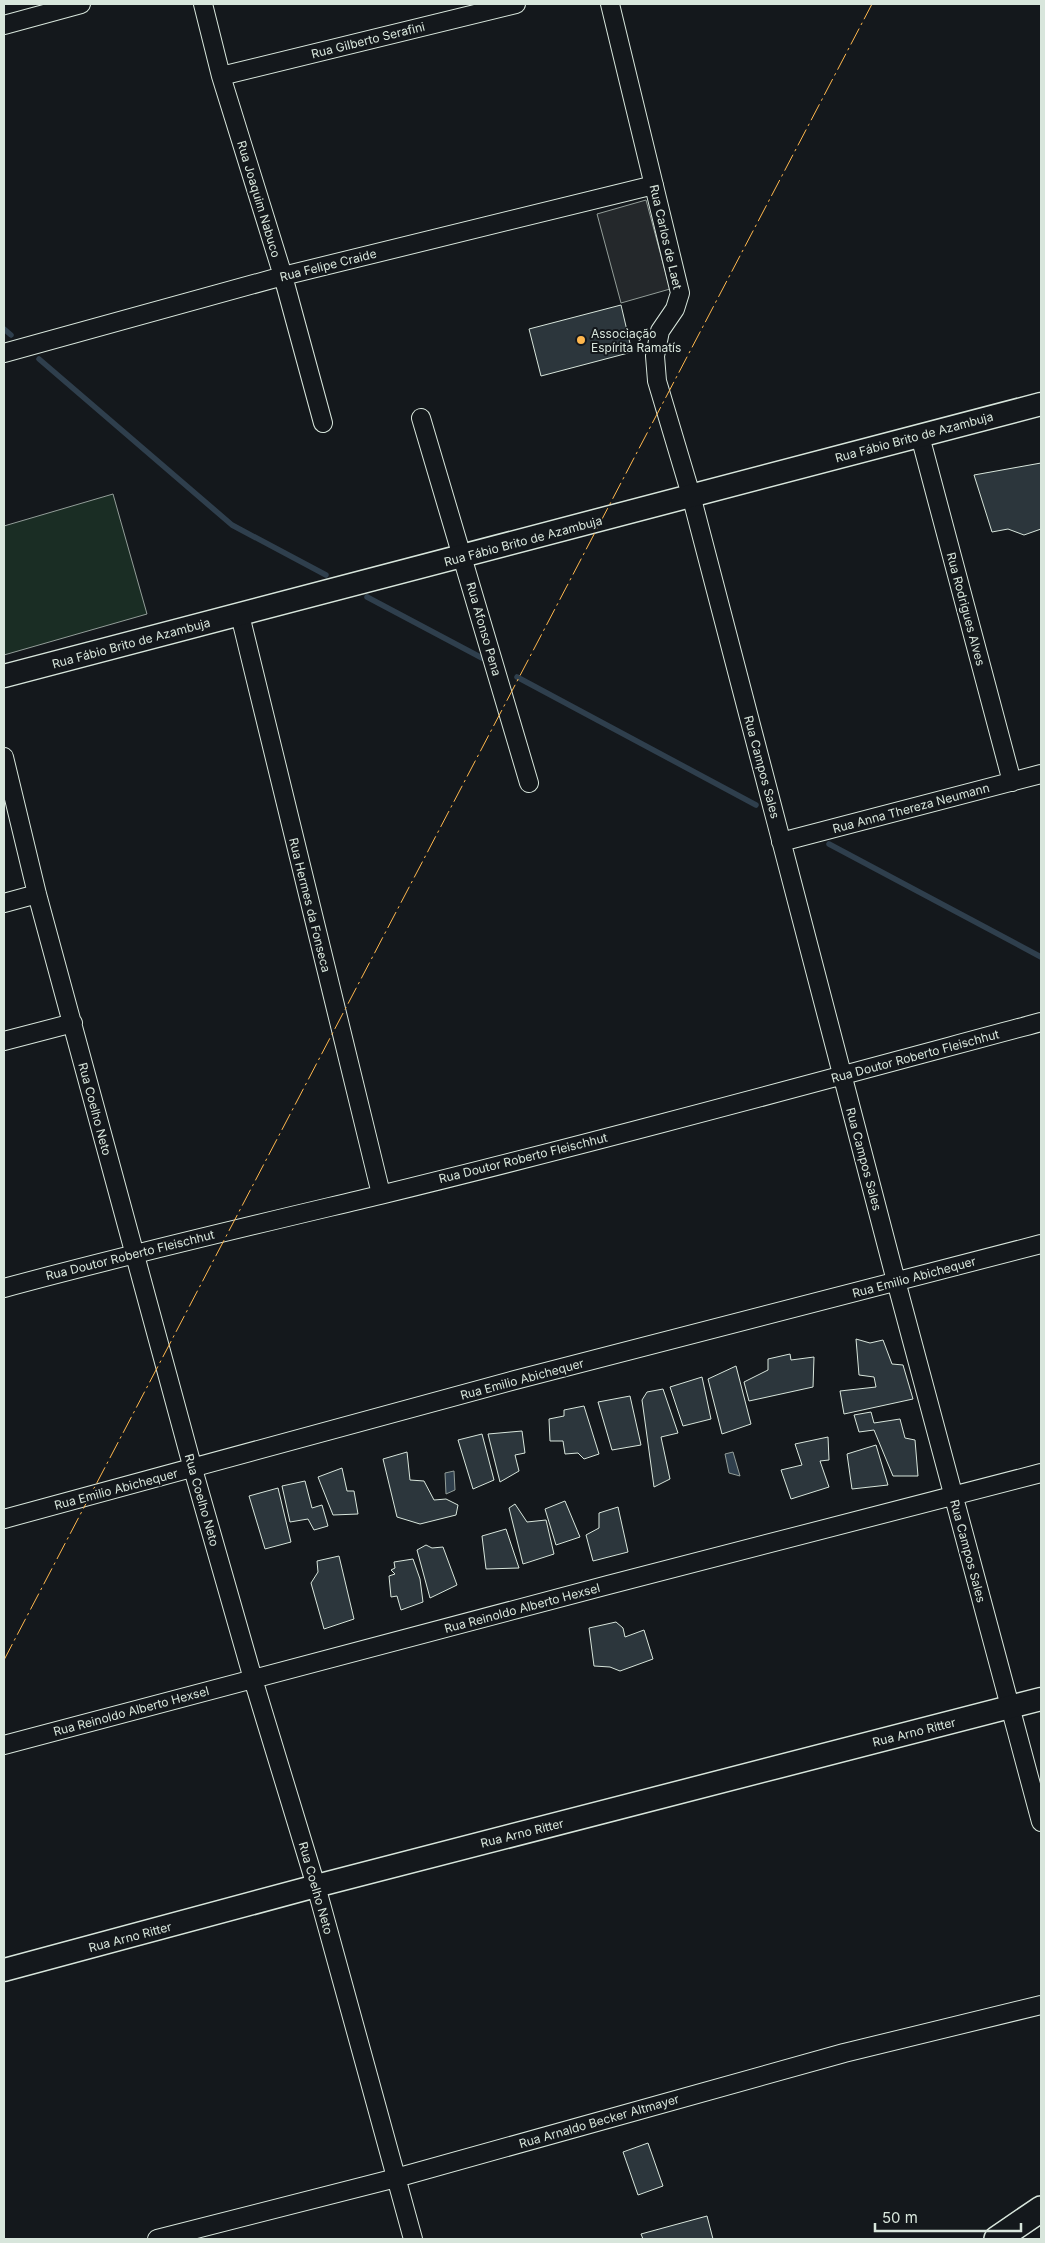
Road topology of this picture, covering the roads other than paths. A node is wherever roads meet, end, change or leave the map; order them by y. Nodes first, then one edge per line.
1 (81, 4) edge
2 (203, 4) edge
3 (516, 4) edge
4 (610, 4) edge
5 (4, 25) edge
6 (221, 76) junction
7 (654, 185) junction
8 (283, 276) junction
9 (4, 353) edge
10 (1041, 404) edge
11 (421, 418) dead end
12 (323, 424) dead end
13 (920, 436) junction
14 (691, 495) junction
15 (464, 557) junction
16 (240, 615) junction
17 (4, 676) edge
18 (4, 757) edge
19 (1041, 774) edge
20 (1012, 782) junction
21 (530, 783) dead end
22 (781, 842) junction
23 (37, 894) junction
24 (4, 903) edge
25 (1041, 1022) edge
26 (73, 1023) junction
27 (4, 1040) edge
28 (842, 1076) junction
29 (381, 1194) junction
30 (1041, 1244) edge
31 (134, 1253) junction
32 (896, 1282) junction
33 (4, 1288) edge
34 (192, 1469) junction
35 (1041, 1473) edge
36 (953, 1496) junction
37 (4, 1519) edge
38 (253, 1679) junction
39 (1041, 1699) edge
40 (1010, 1707) junction
41 (4, 1745) edge
42 (1041, 1822) edge
43 (316, 1886) junction
44 (4, 1970) edge
45 (1041, 2005) edge
46 (396, 2178) junction
47 (1041, 2209) edge
48 (157, 2239) edge
49 (413, 2239) edge
50 (997, 2239) edge

1 - 5 street
2 - 6 street, Rua Joaquim Nabuco
3 - 6 street, Rua Gilberto Serafini
4 - 7 street, Rua Carlos de Laet
6 - 8 street, Rua Joaquim Nabuco
7 - 8 street, Rua Felipe Craide
7 - 14 street, Rua Carlos de Laet
8 - 9 street, Rua Felipe Craide
8 - 12 street, Rua Joaquim Nabuco
10 - 13 street, Rua Fábio Brito de Azambuja
11 - 15 street, Rua Afonso Pena
13 - 14 street, Rua Fábio Brito de Azambuja
13 - 20 street, Rua Rodrigues Alves
14 - 15 street, Rua Fábio Brito de Azambuja
14 - 22 street, Rua Campos Sales
15 - 16 street, Rua Fábio Brito de Azambuja
15 - 21 street, Rua Afonso Pena
16 - 17 street, Rua Fábio Brito de Azambuja
16 - 29 street, Rua Hermes da Fonseca
18 - 23 street, Rua Coelho Neto
19 - 20 street, Rua Anna Thereza Neumann
20 - 22 street, Rua Anna Thereza Neumann
22 - 28 street, Rua Campos Sales
23 - 24 street
23 - 26 street, Rua Coelho Neto
25 - 28 street, Rua Doutor Roberto Fleischhut
26 - 27 street
26 - 31 street, Rua Coelho Neto
28 - 29 street, Rua Doutor Roberto Fleischhut
28 - 32 street, Rua Campos Sales
29 - 31 street, Rua Doutor Roberto Fleischhut
30 - 32 street, Rua Emilio Abichequer
31 - 33 street, Rua Doutor Roberto Fleischhut
31 - 34 street, Rua Coelho Neto
32 - 34 street, Rua Emilio Abichequer
32 - 36 street, Rua Campos Sales
34 - 37 street, Rua Emilio Abichequer
34 - 38 street, Rua Coelho Neto
35 - 36 street, Rua Reinoldo Alberto Hexsel
36 - 38 street, Rua Reinoldo Alberto Hexsel
36 - 40 street, Rua Campos Sales
38 - 41 street, Rua Reinoldo Alberto Hexsel
38 - 43 street, Rua Coelho Neto
39 - 40 street, Rua Arno Ritter
40 - 42 street, Rua Campos Sales
40 - 43 street, Rua Arno Ritter
43 - 44 street, Rua Arno Ritter
43 - 46 street, Rua Coelho Neto
45 - 46 street, Rua Arnaldo Becker Altmayer
46 - 48 street, Rua Arnaldo Becker Altmayer
46 - 49 street, Rua Coelho Neto
47 - 50 main road

